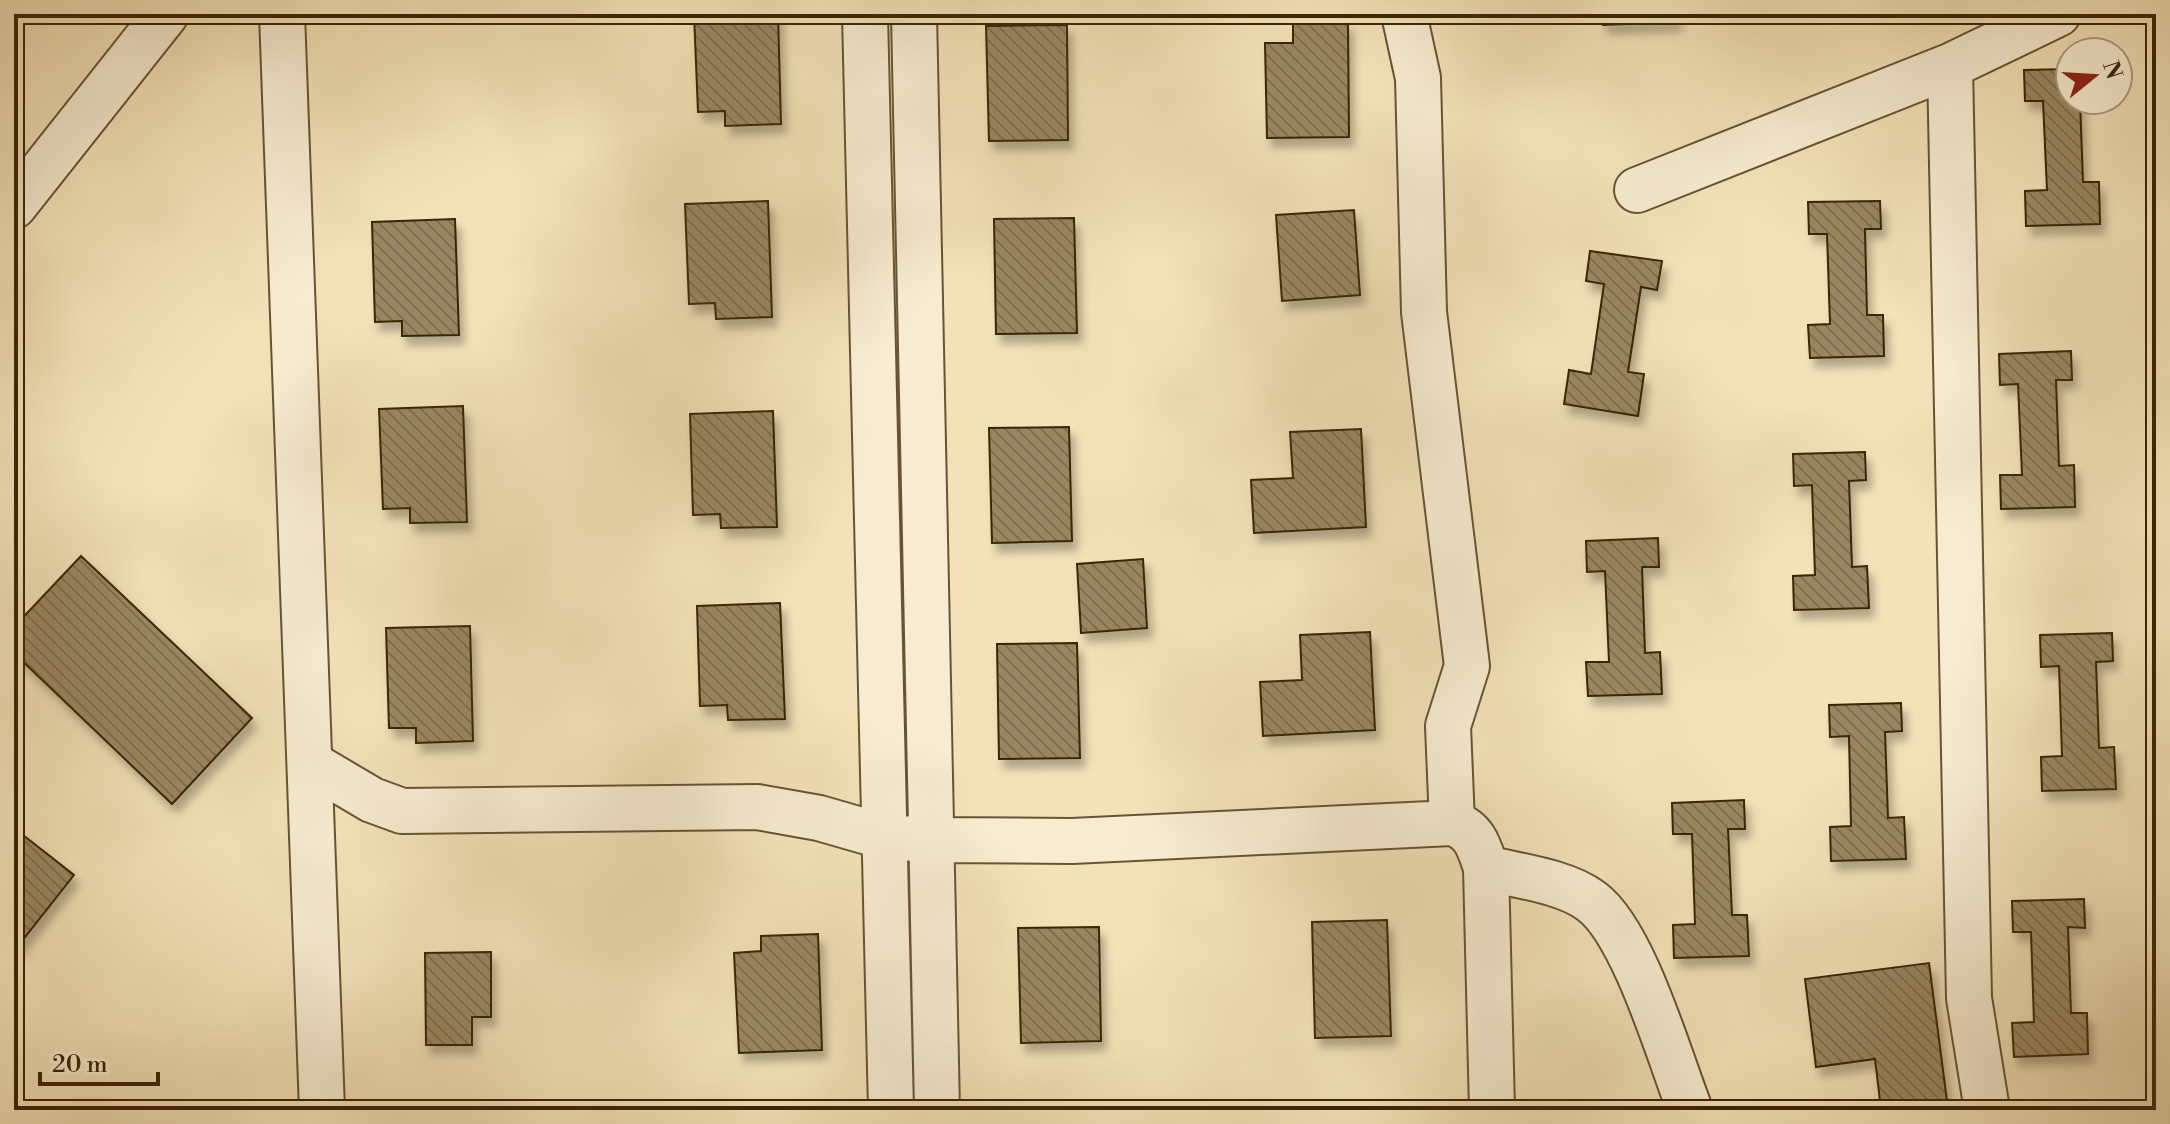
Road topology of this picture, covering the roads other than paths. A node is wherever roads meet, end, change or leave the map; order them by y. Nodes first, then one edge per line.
1 (166, 14) edge
2 (282, 14) edge
3 (865, 14) edge
4 (914, 14) edge
5 (1404, 14) edge
6 (2058, 14) edge
7 (1950, 66) junction
8 (1637, 190) dead end
9 (14, 206) edge
10 (311, 764) junction
11 (1452, 823) junction
12 (885, 837) junction
13 (932, 840) junction
14 (1486, 868) junction
15 (322, 1110) edge
16 (891, 1110) edge
17 (937, 1110) edge
18 (1492, 1110) edge
19 (1690, 1110) edge
20 (1987, 1110) edge

1 - 9 street
2 - 10 street
3 - 12 street
4 - 13 street
5 - 11 street
6 - 7 street
7 - 8 street
7 - 20 street
10 - 12 street
10 - 15 street
11 - 13 street
11 - 14 street
12 - 13 street
12 - 16 street
13 - 17 street
14 - 18 street
14 - 19 street

